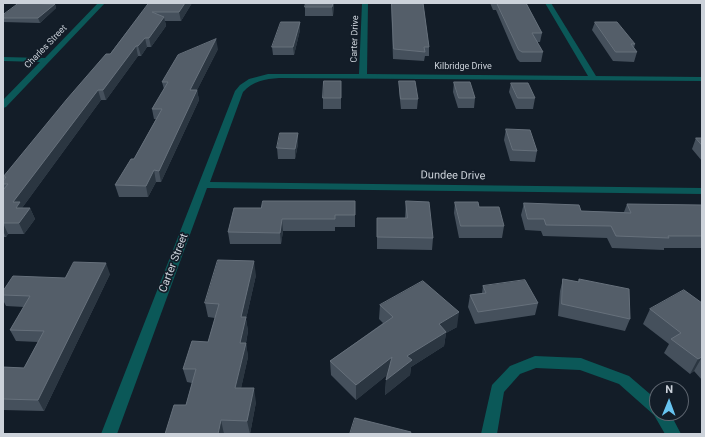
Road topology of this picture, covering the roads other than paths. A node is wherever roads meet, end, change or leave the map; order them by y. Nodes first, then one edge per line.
1 (102, 3) edge
2 (365, 3) edge
3 (548, 3) edge
4 (3, 59) edge
5 (47, 60) junction
6 (362, 76) junction
7 (593, 78) junction
8 (702, 79) edge
9 (239, 91) joint
10 (3, 105) edge
11 (204, 186) junction
12 (702, 191) edge
13 (649, 402) edge
14 (667, 421) edge
15 (109, 434) edge
16 (489, 434) edge
17 (674, 434) edge

1 - 5 street, Charles Street
2 - 6 street, Carter Drive
3 - 7 street
4 - 5 street
5 - 10 street, Charles Street
6 - 7 street, Kilbridge Drive
6 - 9 street, Kilbridge Drive
7 - 8 street, Kilbridge Drive
9 - 11 street, Carter Street
11 - 12 street, Dundee Drive
11 - 15 street, Carter Street
13 - 16 street
14 - 17 street

